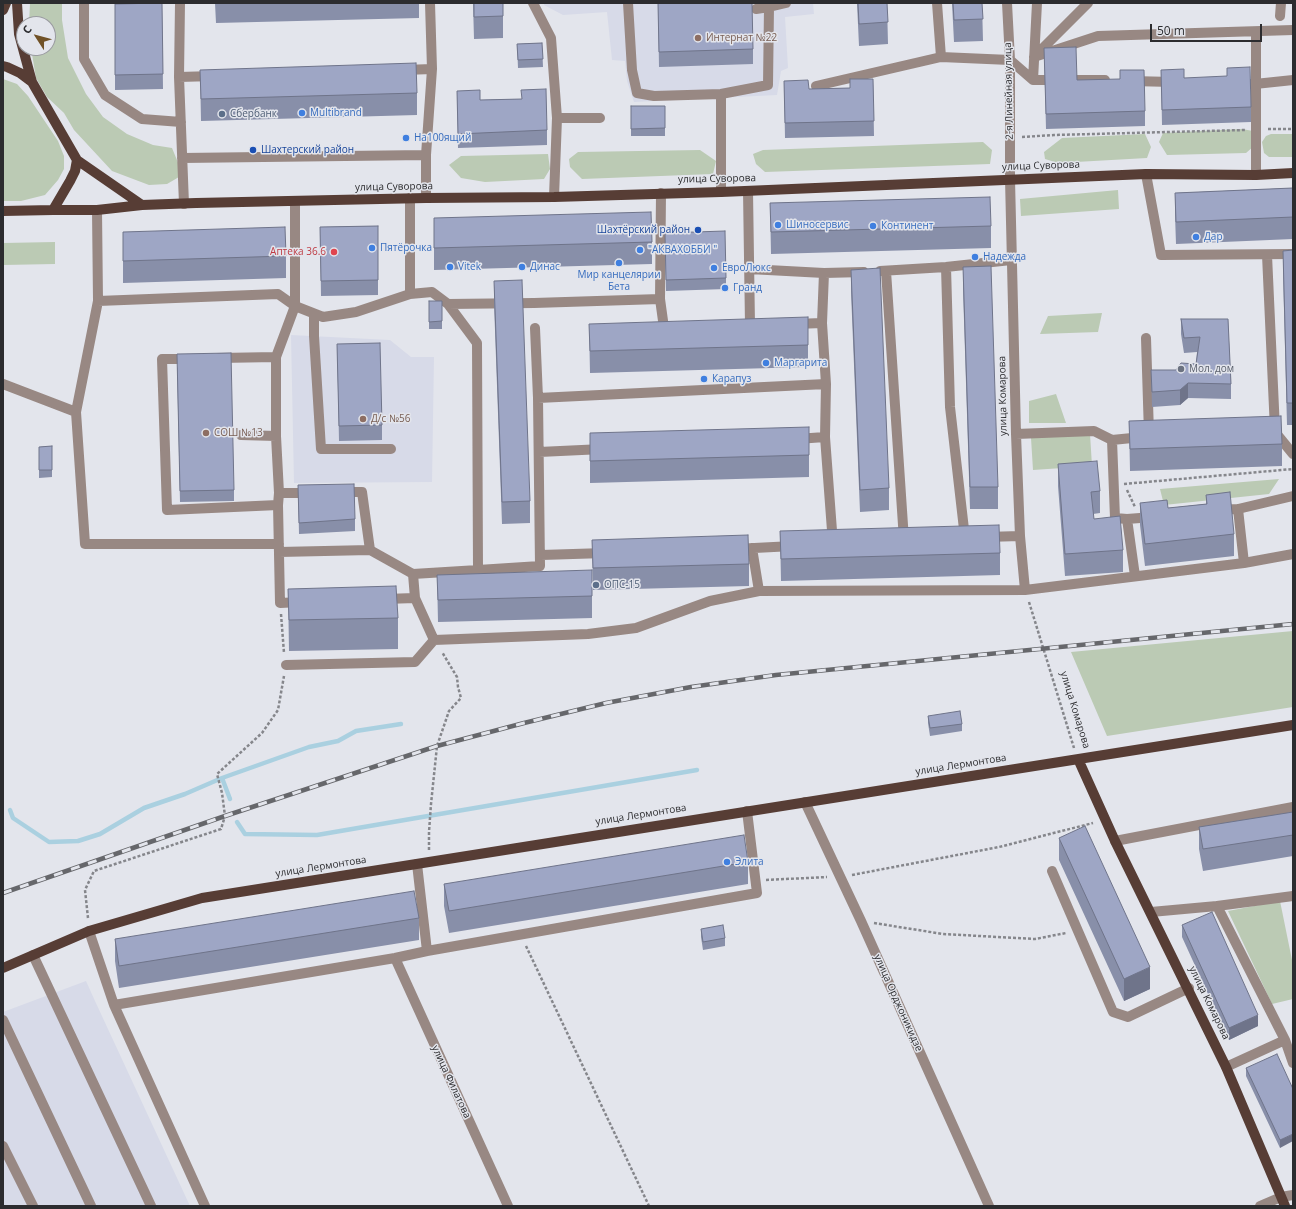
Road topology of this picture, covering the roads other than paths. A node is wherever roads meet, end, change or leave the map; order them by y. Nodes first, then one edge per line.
1 (6, 3) edge
2 (17, 3) edge
3 (84, 3) edge
4 (180, 3) edge
5 (430, 3) edge
6 (533, 3) edge
7 (628, 3) edge
8 (786, 3) edge
9 (937, 3) edge
10 (1007, 3) edge
11 (1037, 3) edge
12 (1088, 3) edge
13 (1281, 3) edge
14 (769, 8) junction
15 (756, 9) dead end
16 (3, 10) edge
17 (1280, 16) dead end
18 (1293, 30) edge
19 (1256, 32) junction
20 (941, 57) junction
21 (1034, 57) junction
22 (1010, 60) junction
23 (3, 66) edge
24 (432, 69) junction
25 (392, 70) edge
26 (227, 75) edge
27 (180, 77) junction
28 (1033, 80) junction
29 (1293, 80) edge
30 (32, 82) junction
31 (1184, 82) edge
32 (1224, 83) edge
33 (1255, 84) junction
34 (816, 86) dead end
35 (721, 94) junction
36 (557, 118) junction
37 (600, 118) dead end
38 (181, 122) junction
39 (426, 155) junction
40 (182, 158) junction
41 (77, 160) junction
42 (1293, 173) edge
43 (1146, 174) junction
44 (1256, 175) junction
45 (1010, 179) junction
46 (748, 191) junction
47 (721, 192) junction
48 (661, 193) junction
49 (554, 197) junction
50 (410, 198) junction
51 (426, 198) junction
52 (295, 201) junction
53 (184, 204) junction
54 (142, 205) junction
55 (53, 210) junction
56 (97, 210) junction
57 (3, 211) edge
58 (1293, 254) edge
59 (1267, 255) junction
60 (1011, 260) junction
61 (946, 267) junction
62 (749, 269) junction
63 (886, 271) junction
64 (824, 273) junction
65 (410, 294) junction
66 (660, 299) junction
67 (98, 301) junction
68 (448, 304) junction
69 (295, 306) junction
70 (314, 314) junction
71 (822, 323) junction
72 (782, 324) edge
73 (766, 325) edge
74 (679, 327) edge
75 (535, 328) dead end
76 (1146, 338) dead end
77 (276, 357) junction
78 (3, 384) edge
79 (826, 384) junction
80 (538, 398) junction
81 (76, 412) junction
82 (1016, 434) junction
83 (241, 435) dead end
84 (276, 436) junction
85 (825, 437) junction
86 (785, 440) edge
87 (1112, 440) junction
88 (611, 448) edge
89 (390, 449) dead end
90 (539, 452) junction
91 (1293, 454) edge
92 (279, 493) junction
93 (1293, 496) edge
94 (278, 505) junction
95 (1238, 509) junction
96 (1207, 512) edge
97 (1161, 516) edge
98 (1127, 519) junction
99 (1020, 536) junction
100 (904, 541) edge
101 (834, 545) edge
102 (804, 546) edge
103 (279, 548) junction
104 (752, 548) junction
105 (729, 549) edge
106 (370, 550) junction
107 (611, 553) edge
108 (1293, 554) edge
109 (541, 555) junction
110 (1244, 563) junction
111 (478, 570) junction
112 (413, 574) junction
113 (1135, 576) junction
114 (759, 590) junction
115 (1025, 590) junction
116 (414, 598) junction
117 (375, 599) edge
118 (312, 602) edge
119 (434, 640) junction
120 (286, 665) road end
121 (1293, 725) edge
122 (1078, 759) junction
123 (805, 802) junction
124 (1293, 807) edge
125 (747, 810) junction
126 (1115, 841) junction
127 (417, 864) junction
128 (1052, 871) dead end
129 (1293, 896) edge
130 (1217, 906) junction
131 (1150, 912) junction
132 (89, 931) junction
133 (427, 951) junction
134 (34, 955) junction
135 (394, 958) junction
136 (3, 968) edge
137 (1189, 988) junction
138 (114, 1005) junction
139 (3, 1020) edge
140 (1285, 1040) junction
141 (1293, 1063) edge
142 (1226, 1066) junction
143 (3, 1146) edge
144 (1293, 1195) edge
145 (1283, 1202) edge
146 (33, 1206) edge
147 (91, 1206) edge
148 (151, 1206) edge
149 (205, 1206) edge
150 (508, 1206) edge
151 (989, 1206) edge
152 (1260, 1206) edge

1 - 16 main road
2 - 30 main road
3 - 38 street
4 - 27 street
5 - 24 street
6 - 36 street
7 - 35 street
8 - 14 street
9 - 20 street
10 - 22 street, 2-я Линейная улица
11 - 21 street
12 - 21 street
13 - 17 street
14 - 15 street
14 - 35 street
18 - 19 street
19 - 21 street
19 - 33 street
20 - 22 street
20 - 34 street
21 - 28 street
22 - 28 street
22 - 45 street, 2-я Линейная улица
23 - 30 main road
24 - 25 street
24 - 39 street
26 - 27 street
27 - 38 street
28 - 31 street
29 - 33 street
30 - 41 main road
32 - 33 street
33 - 44 street
35 - 47 street
36 - 37 street
36 - 49 street
38 - 40 street
39 - 40 street
39 - 51 street
40 - 53 street
41 - 54 main road
41 - 55 main road
42 - 44 main road, улица Суворова
43 - 44 main road, улица Суворова
43 - 45 main road, улица Суворова
43 - 59 street
45 - 46 main road, улица Суворова
45 - 60 street, улица Комарова
46 - 47 main road, улица Суворова
46 - 62 street
47 - 48 main road, улица Суворова
48 - 49 main road, улица Суворова
48 - 66 street
49 - 51 main road, улица Суворова
50 - 51 main road, улица Суворова
50 - 52 main road, улица Суворова
50 - 65 street
52 - 53 main road, улица Суворова
52 - 69 street
53 - 54 main road, улица Суворова
54 - 56 main road, улица Суворова
55 - 56 main road, улица Суворова
55 - 57 main road, улица Суворова
56 - 67 street
58 - 59 street
59 - 91 street
60 - 61 street
60 - 82 street, улица Комарова
61 - 63 street
61 - 99 street
62 - 64 street
62 - 73 street
63 - 64 street
63 - 100 street
64 - 71 street
65 - 68 street
65 - 70 street
66 - 68 street
66 - 74 street
67 - 69 street
67 - 81 street
68 - 111 street
69 - 70 street
69 - 77 street
70 - 89 street
71 - 72 street
71 - 79 street
75 - 80 street
76 - 87 street
77 - 84 street
77 - 94 street
78 - 81 street
79 - 80 street
79 - 85 street
80 - 90 street
81 - 103 street
82 - 87 street
82 - 99 street, улица Комарова
83 - 84 street
84 - 92 street
85 - 86 street
85 - 101 street
87 - 98 street
88 - 90 street
90 - 109 street
92 - 94 street
92 - 106 street
93 - 95 street
94 - 103 street
95 - 96 street
95 - 110 street
97 - 98 street
98 - 113 street
99 - 115 street, улица Комарова
102 - 104 street
103 - 106 street
103 - 118 street
104 - 105 street
104 - 114 street
106 - 112 street
107 - 109 street
108 - 110 street
109 - 111 street
110 - 113 street
111 - 112 street
112 - 116 street
113 - 115 street
114 - 115 street
114 - 119 street
116 - 117 street
116 - 119 street
119 - 120 street
121 - 122 main road, улица Лермонтова
122 - 123 main road, улица Лермонтова
122 - 126 main road, улица Комарова
123 - 125 main road, улица Лермонтова
123 - 151 street, улица Орджоникидзе
124 - 126 street
125 - 127 main road, улица Лермонтова
125 - 133 street
126 - 131 main road, улица Комарова
127 - 132 main road, улица Лермонтова
127 - 133 street
128 - 137 street
129 - 130 street
130 - 131 street
130 - 140 street
131 - 137 main road, улица Комарова
132 - 134 main road, улица Лермонтова
132 - 138 street
133 - 135 street
134 - 136 main road, улица Лермонтова
134 - 148 street
135 - 138 street
135 - 150 street, улица Филатова
137 - 142 main road, улица Комарова
138 - 149 street
139 - 147 street
140 - 141 street
140 - 142 street
142 - 145 main road, улица Комарова
143 - 146 street
144 - 145 street
145 - 152 street

